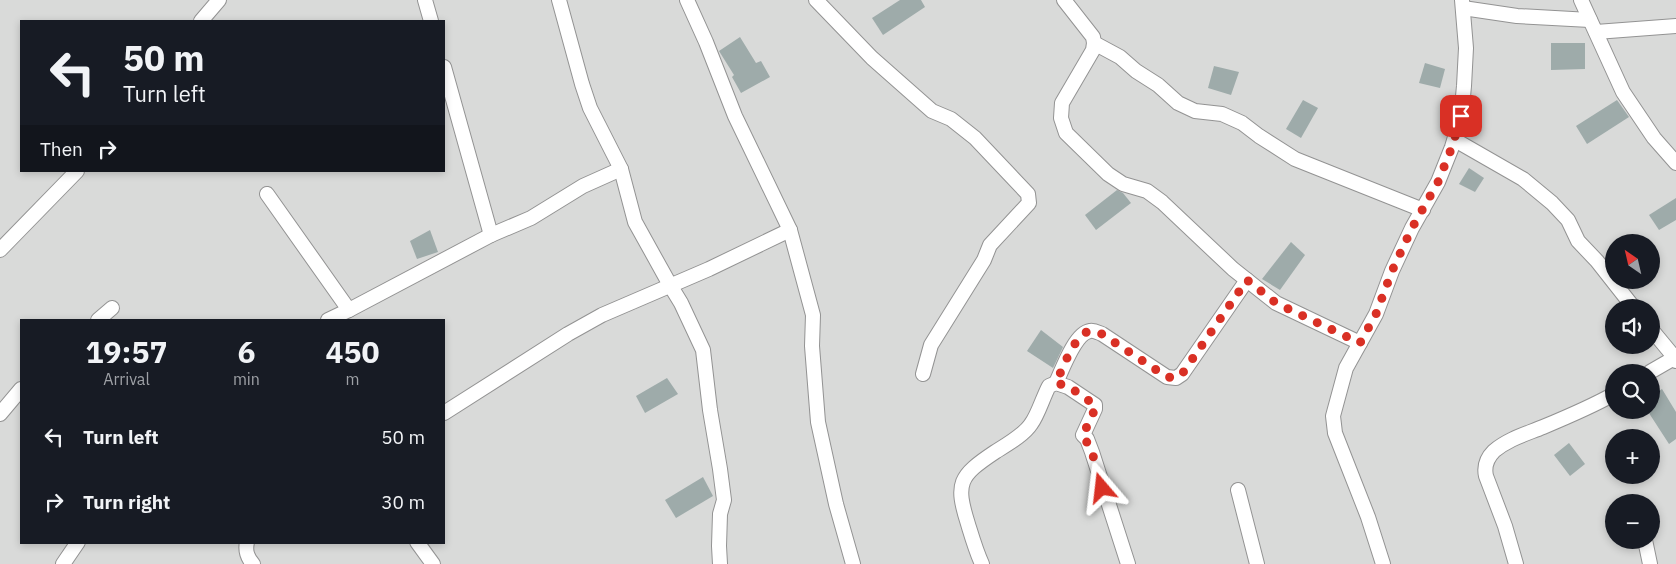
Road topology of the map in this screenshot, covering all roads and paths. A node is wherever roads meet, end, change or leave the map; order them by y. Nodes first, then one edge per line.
1 (218, 0) edge
2 (425, 0) edge
3 (559, 0) edge
4 (687, 0) edge
5 (816, 0) edge
6 (1064, 0) edge
7 (1581, 0) edge
8 (1462, 4) edge
9 (202, 20) edge
10 (431, 20) edge
11 (1593, 26) junction
12 (1676, 26) edge
13 (1094, 43) junction
14 (445, 70) edge
15 (1455, 140) junction
16 (1676, 163) edge
17 (621, 169) junction
18 (76, 172) edge
19 (267, 194) dead end
20 (1423, 210) junction
21 (790, 230) junction
22 (492, 235) junction
23 (0, 250) edge
24 (1247, 280) junction
25 (670, 285) junction
26 (1627, 299) edge
27 (112, 308) dead end
28 (349, 310) junction
29 (99, 319) edge
30 (330, 319) edge
31 (1660, 340) edge
32 (1360, 343) junction
33 (1676, 359) edge
34 (1660, 367) edge
35 (923, 374) dead end
36 (1056, 383) junction
37 (20, 390) edge
38 (1605, 398) edge
39 (445, 412) edge
40 (0, 414) edge
41 (1238, 490) dead end
42 (77, 544) edge
43 (247, 544) edge
44 (418, 544) edge
45 (1647, 549) edge
46 (63, 564) edge
47 (253, 564) edge
48 (433, 564) edge
49 (720, 564) edge
50 (853, 564) edge
51 (982, 564) edge
52 (1128, 564) edge
53 (1257, 564) edge
54 (1383, 564) edge
55 (1516, 564) edge
56 (1650, 564) edge

1 - 9 street
2 - 10 street
3 - 17 street
4 - 21 street
5 - 35 street
6 - 13 street
7 - 11 street
8 - 11 street
8 - 15 street
11 - 12 street
11 - 16 street
13 - 20 street
13 - 24 street
14 - 22 street
15 - 20 street
15 - 26 street
17 - 22 street
17 - 25 street
18 - 23 street
19 - 28 street
20 - 32 street
21 - 25 street
21 - 50 street
22 - 28 street
24 - 32 street
24 - 36 street
25 - 39 street
25 - 49 street
27 - 29 street
28 - 30 street
31 - 33 street
32 - 54 street
33 - 34 street
36 - 51 street
36 - 52 street
37 - 40 street
38 - 55 street
41 - 53 street
42 - 46 street
43 - 47 street
44 - 48 street
45 - 56 street

